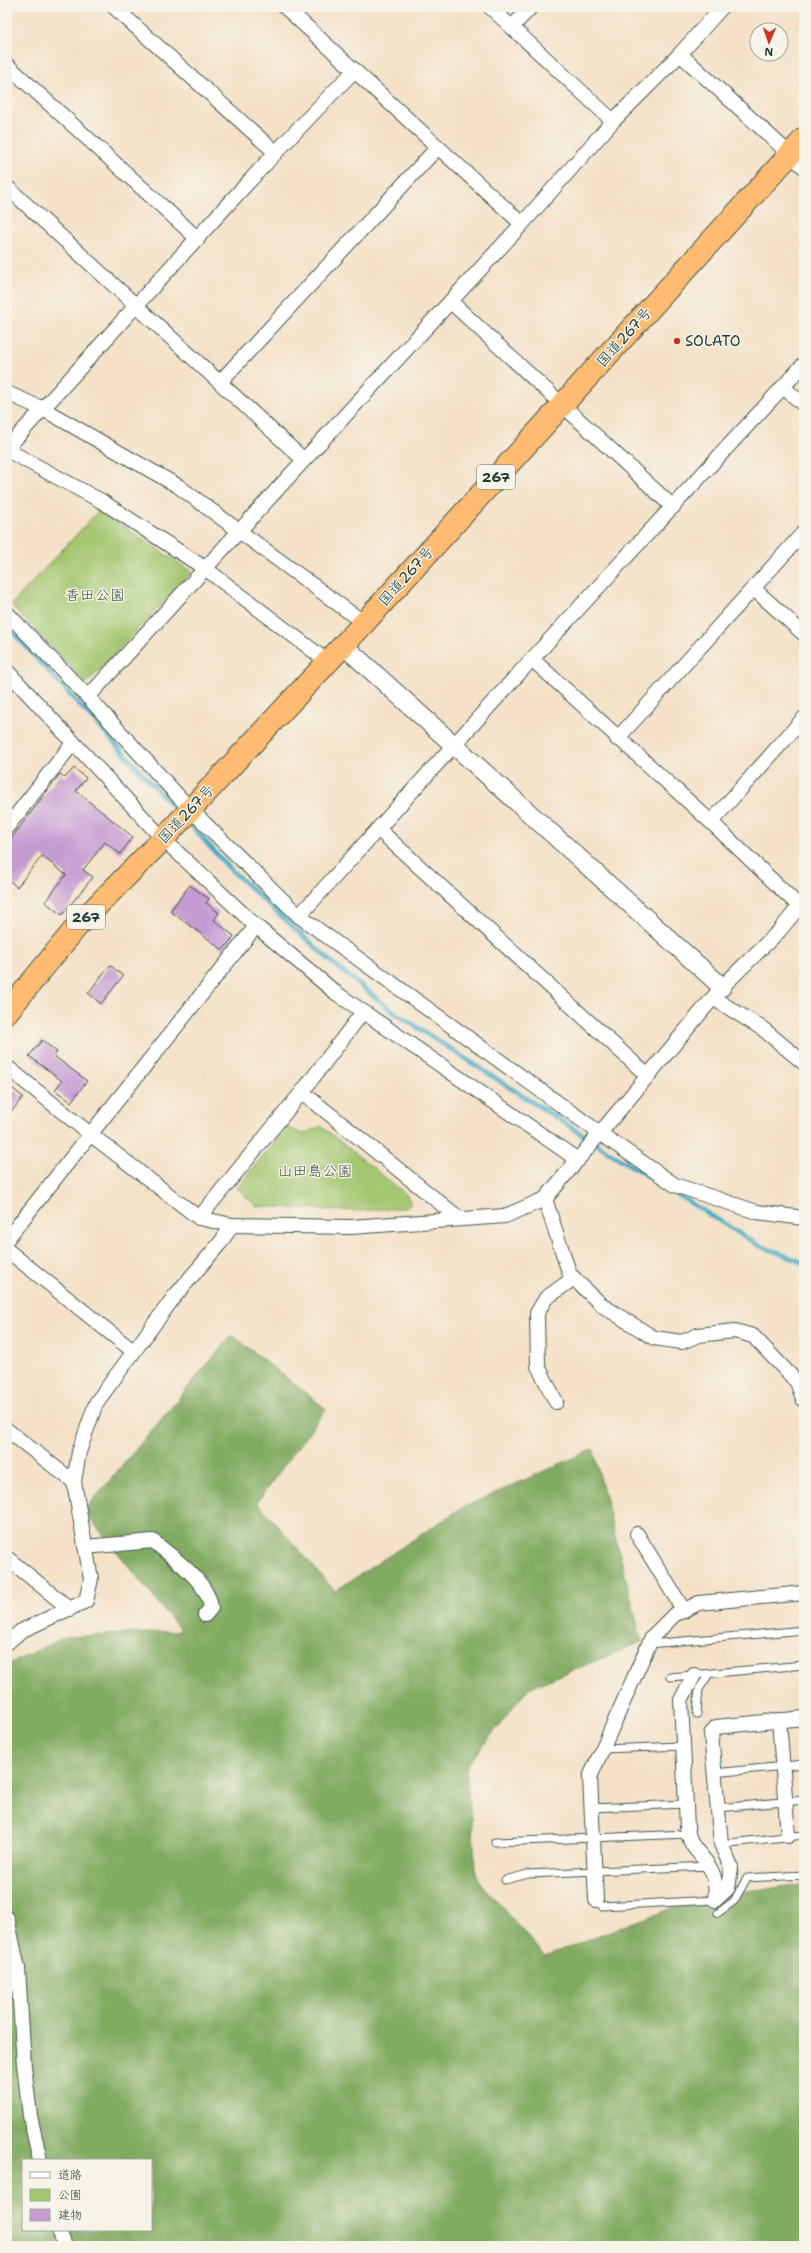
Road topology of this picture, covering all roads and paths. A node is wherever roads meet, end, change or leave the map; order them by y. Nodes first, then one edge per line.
1 (114, 7) edge
2 (285, 7) edge
3 (490, 7) edge
4 (531, 7) edge
5 (722, 7) edge
6 (512, 27) junction
7 (680, 54) junction
8 (7, 64) edge
9 (355, 70) junction
10 (613, 121) junction
11 (438, 147) junction
12 (275, 152) junction
13 (800, 153) edge
14 (7, 186) edge
15 (522, 224) junction
16 (198, 239) junction
17 (450, 302) junction
18 (137, 306) junction
19 (804, 364) edge
20 (220, 382) junction
21 (783, 387) junction
22 (7, 393) edge
23 (562, 405) junction
24 (804, 405) edge
25 (43, 409) junction
26 (7, 449) edge
27 (304, 460) junction
28 (673, 507) junction
29 (240, 531) junction
30 (804, 532) edge
31 (206, 569) junction
32 (753, 588) junction
33 (7, 613) edge
34 (364, 623) junction
35 (804, 634) edge
36 (343, 645) junction
37 (532, 659) junction
38 (328, 662) junction
39 (7, 671) edge
40 (88, 697) junction
41 (804, 718) edge
42 (617, 739) junction
43 (74, 743) junction
44 (455, 745) junction
45 (9, 820) edge
46 (178, 822) junction
47 (711, 822) junction
48 (378, 829) junction
49 (801, 903) edge
50 (299, 916) junction
51 (256, 926) junction
52 (718, 993) junction
53 (7, 1012) edge
54 (363, 1012) junction
55 (803, 1061) edge
56 (7, 1067) edge
57 (648, 1076) junction
58 (302, 1092) junction
59 (90, 1134) junction
60 (601, 1134) junction
61 (582, 1155) junction
62 (545, 1198) junction
63 (199, 1218) junction
64 (804, 1218) edge
65 (460, 1219) junction
66 (232, 1225) junction
67 (7, 1238) edge
68 (7, 1250) edge
69 (574, 1278) junction
70 (132, 1351) junction
71 (804, 1401) edge
72 (556, 1402) dead end
73 (7, 1430) edge
74 (74, 1482) junction
75 (637, 1534) dead end
76 (85, 1547) junction
77 (7, 1558) edge
78 (804, 1594) edge
79 (70, 1609) junction
80 (684, 1610) junction
81 (205, 1615) dead end
82 (804, 1630) edge
83 (7, 1643) edge
84 (648, 1644) junction
85 (804, 1665) edge
86 (709, 1674) junction
87 (694, 1675) junction
88 (670, 1677) dead end
89 (697, 1714) dead end
90 (804, 1718) edge
91 (779, 1720) junction
92 (683, 1746) junction
93 (602, 1748) junction
94 (804, 1764) edge
95 (783, 1766) junction
96 (714, 1773) junction
97 (804, 1800) edge
98 (786, 1802) junction
99 (686, 1804) junction
100 (591, 1808) junction
101 (718, 1808) junction
102 (688, 1834) junction
103 (804, 1835) edge
104 (788, 1836) junction
105 (593, 1837) junction
106 (495, 1842) dead end
107 (722, 1844) junction
108 (709, 1866) junction
109 (594, 1871) junction
110 (804, 1875) edge
111 (505, 1880) dead end
112 (596, 1900) joint
113 (716, 1907) junction
114 (7, 1918) edge
115 (40, 2159) edge
116 (58, 2231) edge
117 (65, 2246) edge

1 - 12 street
2 - 9 street
3 - 6 street
4 - 6 street
5 - 7 street
6 - 10 street
7 - 10 street
7 - 13 street
8 - 16 street
9 - 11 street
9 - 12 street
10 - 15 street
11 - 15 street
11 - 20 street
12 - 16 street
13 - 23 highway, 国道267号 / 267
14 - 18 street
15 - 17 street
16 - 18 street
17 - 23 street
17 - 27 street
18 - 20 street
18 - 25 street
19 - 21 street
20 - 27 street
21 - 24 street
21 - 28 street
22 - 25 street
23 - 28 street
23 - 34 highway, 国道267号 / 267
25 - 26 street
25 - 29 street
26 - 31 street
27 - 29 street
28 - 37 street
29 - 31 street
29 - 34 street
30 - 32 street
31 - 38 street
31 - 40 street
32 - 35 street
32 - 42 street
33 - 40 street
34 - 36 highway, 国道267号 / 267
36 - 38 highway, 国道267号 / 267
36 - 44 street
37 - 42 street
37 - 44 street
38 - 46 highway, 国道267号 / 267
39 - 43 street
40 - 46 street
41 - 47 street
42 - 47 street
43 - 45 street
43 - 46 street
44 - 48 street
44 - 52 street
46 - 50 street
46 - 51 street
46 - 53 highway, 国道267号 / 267
47 - 49 street
48 - 50 street
48 - 57 street
49 - 52 street
50 - 60 street
51 - 54 street
51 - 59 street
52 - 55 street
52 - 57 street
54 - 58 street
54 - 61 street
56 - 59 street
57 - 60 street
58 - 63 street
58 - 65 street
59 - 63 street
59 - 67 street
60 - 61 street
60 - 64 street
61 - 62 street
62 - 65 street
62 - 69 street
63 - 66 street
65 - 66 street
66 - 70 street
68 - 70 street
69 - 71 street
69 - 72 street
70 - 74 street
73 - 74 street
74 - 76 street
75 - 80 street
76 - 79 street
76 - 81 street
77 - 79 street
78 - 80 street
79 - 83 street
80 - 84 street
82 - 84 lane
84 - 93 street
85 - 86 lane
86 - 87 lane
86 - 89 lane
87 - 88 lane
87 - 92 street
90 - 91 street
91 - 95 street
91 - 96 street
92 - 93 lane
92 - 99 street
93 - 100 street
94 - 95 lane
95 - 96 lane
95 - 98 street
96 - 101 street
97 - 98 lane
98 - 101 lane
98 - 104 street
99 - 100 lane
99 - 102 street
100 - 105 street
101 - 107 street
102 - 105 lane
102 - 108 street
103 - 104 lane
104 - 107 lane
105 - 106 lane
105 - 109 street
107 - 113 street
108 - 109 lane
108 - 113 street
109 - 111 lane
109 - 112 street
110 - 113 lane
112 - 113 lane
114 - 115 street
116 - 117 street

